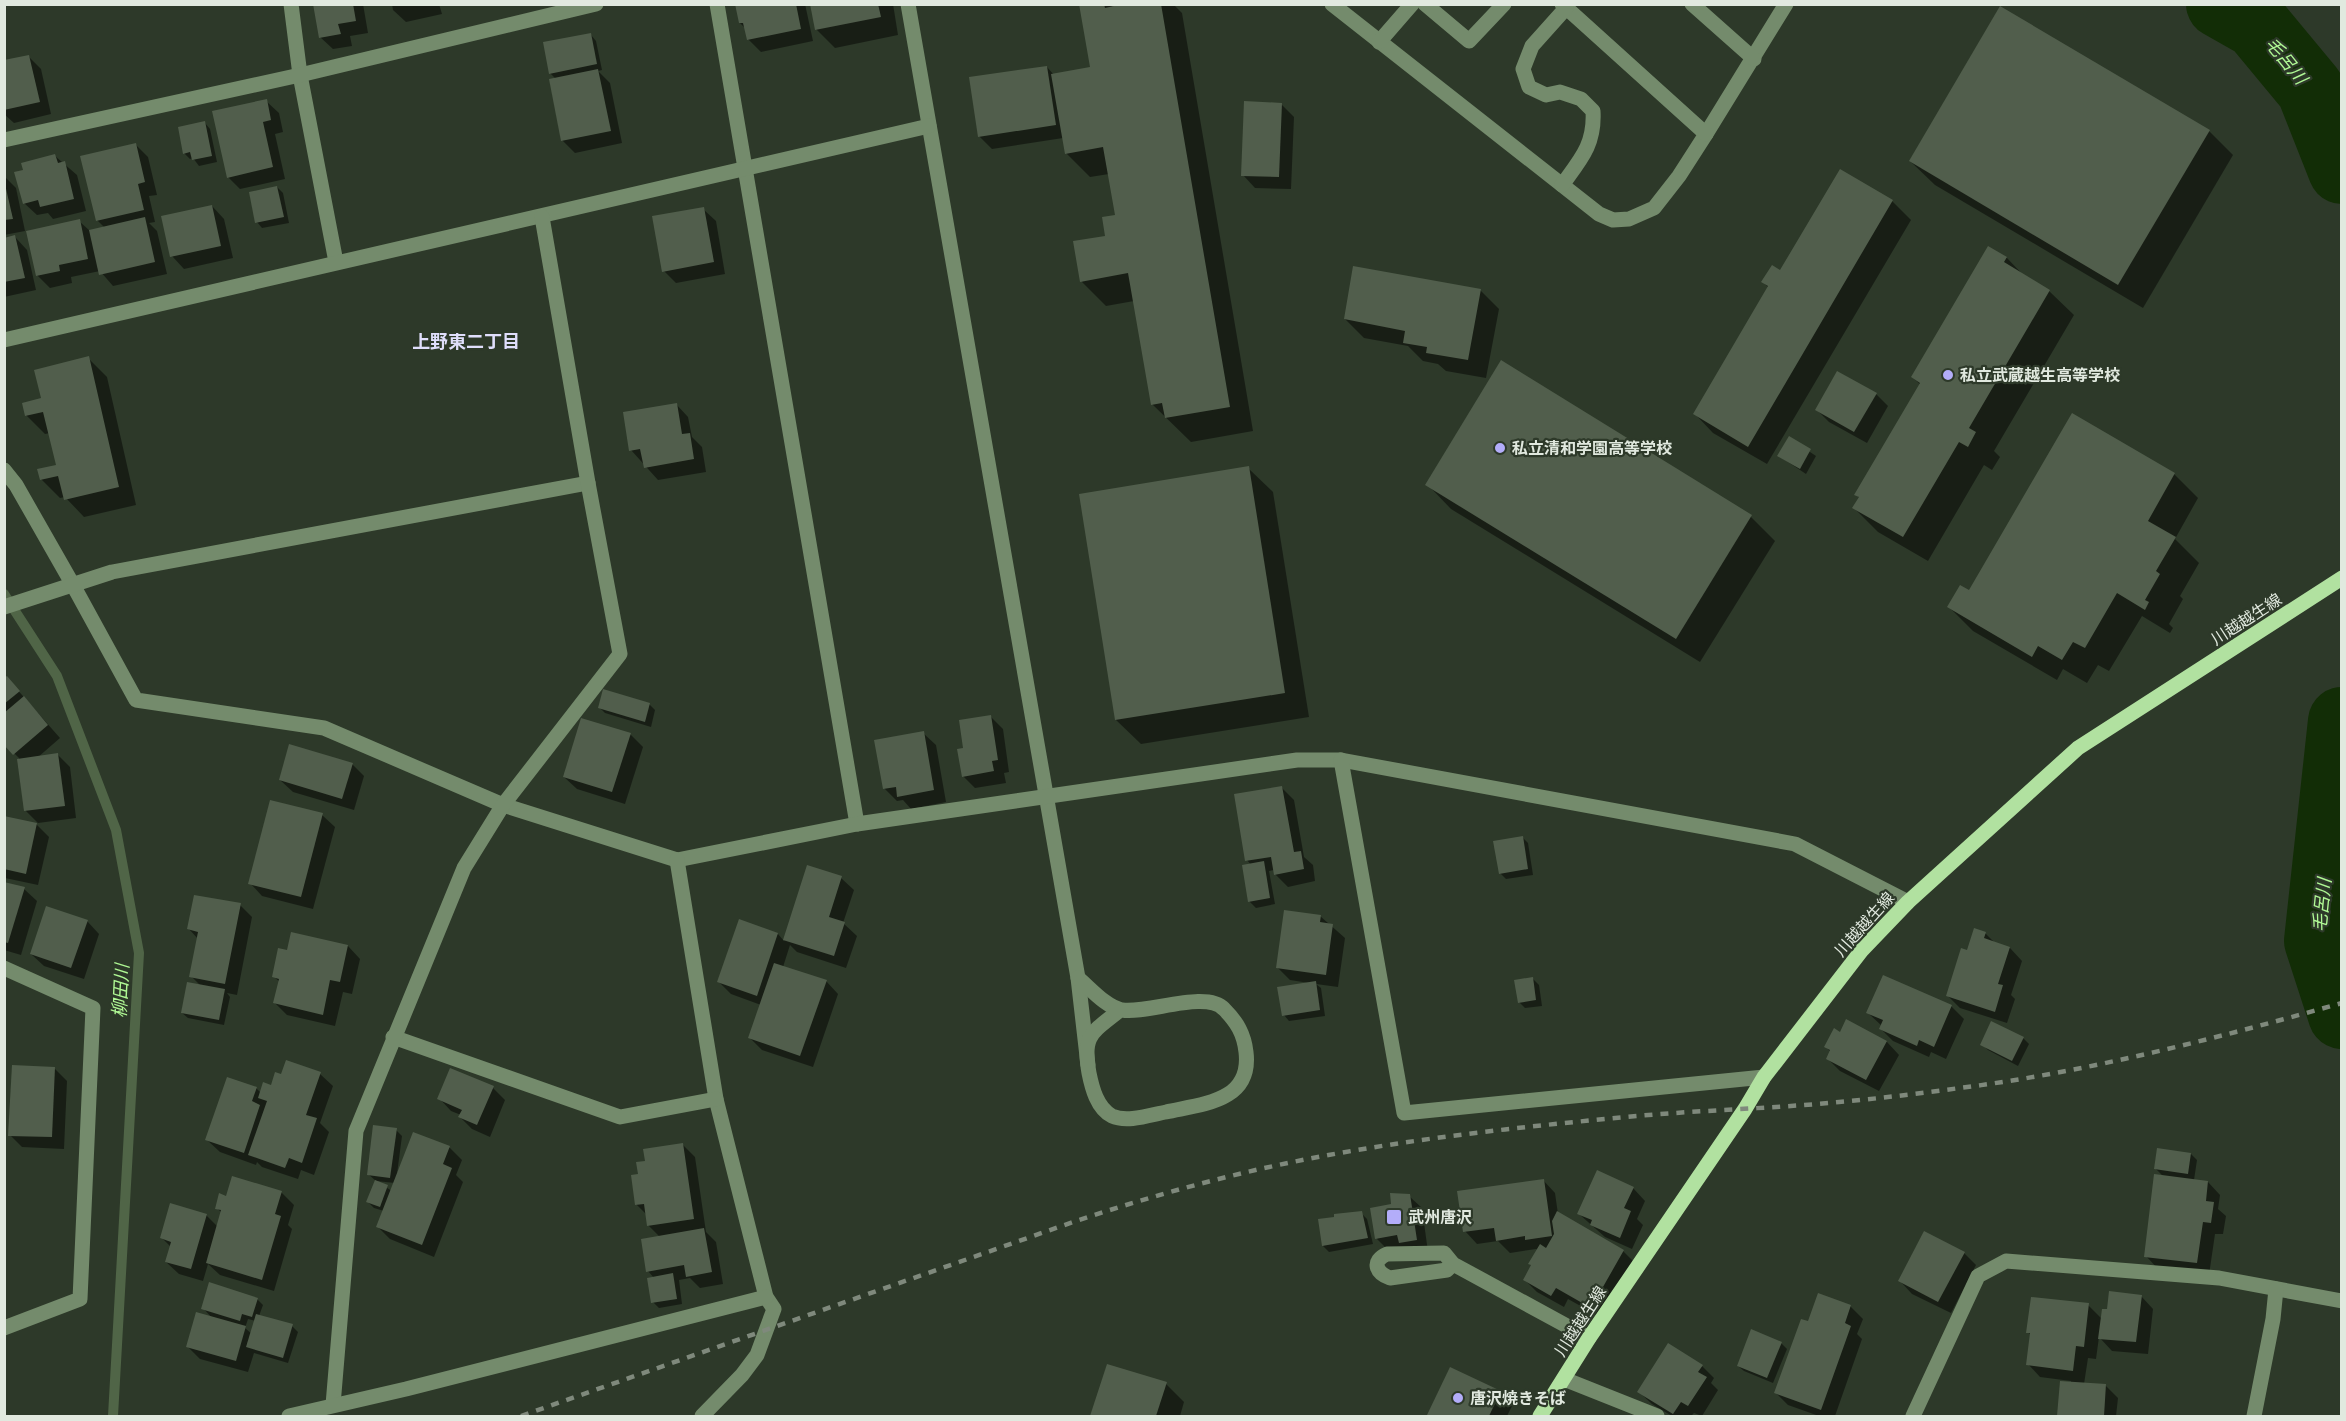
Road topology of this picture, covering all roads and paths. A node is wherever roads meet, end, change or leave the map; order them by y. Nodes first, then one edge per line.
1 (291, 4) edge
2 (596, 4) edge
3 (717, 4) edge
4 (908, 4) edge
5 (1412, 4) edge
6 (1425, 4) edge
7 (1504, 4) edge
8 (1692, 4) edge
9 (1786, 4) edge
10 (1338, 6) edge
11 (1564, 6) edge
12 (1379, 42) junction
13 (1754, 59) junction
14 (300, 75) junction
15 (929, 126) junction
16 (1706, 134) junction
17 (4, 140) edge
18 (745, 169) junction
19 (1563, 185) junction
20 (542, 217) junction
21 (336, 262) junction
22 (4, 340) edge
23 (4, 470) edge
24 (588, 483) junction
25 (2342, 578) edge
26 (73, 585) junction
27 (4, 607) edge
28 (1341, 760) junction
29 (1046, 797) junction
30 (503, 805) junction
31 (857, 825) junction
32 (677, 860) junction
33 (1908, 902) junction
34 (4, 968) edge
35 (1078, 978) junction
36 (1120, 1010) junction
37 (393, 1037) junction
38 (1088, 1065) junction
39 (1764, 1077) junction
40 (716, 1099) junction
41 (1453, 1264) dead end
42 (2276, 1289) junction
43 (766, 1297) junction
44 (2342, 1301) edge
45 (4, 1328) edge
46 (1589, 1338) junction
47 (1564, 1378) junction
48 (333, 1405) junction
49 (288, 1416) edge
50 (702, 1416) edge
51 (1540, 1416) edge
52 (1658, 1416) edge
53 (1913, 1416) edge
54 (2254, 1416) edge

1 - 14 street
2 - 14 street
3 - 18 street
4 - 15 street
5 - 12 street
6 - 7 street
8 - 13 street
9 - 13 street
10 - 12 street
11 - 16 street
11 - 19 street
12 - 19 street
13 - 16 street
14 - 17 street
14 - 21 street
15 - 18 street
15 - 29 street
16 - 19 street
18 - 20 street
18 - 31 street
20 - 21 street
20 - 24 street
21 - 22 street
23 - 26 street
24 - 26 street
24 - 30 street
25 - 33 main road, 川越越生線
26 - 27 street
26 - 30 street
28 - 29 street
28 - 33 street
28 - 39 street
29 - 31 street
29 - 35 street
30 - 32 street
30 - 37 street
31 - 32 street
32 - 40 street
33 - 39 main road, 川越越生線
34 - 45 street
35 - 36 street
35 - 38 street
36 - 38 street
36 - 38 street
37 - 40 street
37 - 48 street
39 - 46 main road, 川越越生線
40 - 43 street
41 - 46 street
42 - 44 street
42 - 53 street
42 - 54 street
43 - 48 street
43 - 50 street
46 - 47 main road, 川越越生線
47 - 51 main road, 川越越生線
47 - 52 street
48 - 49 street

